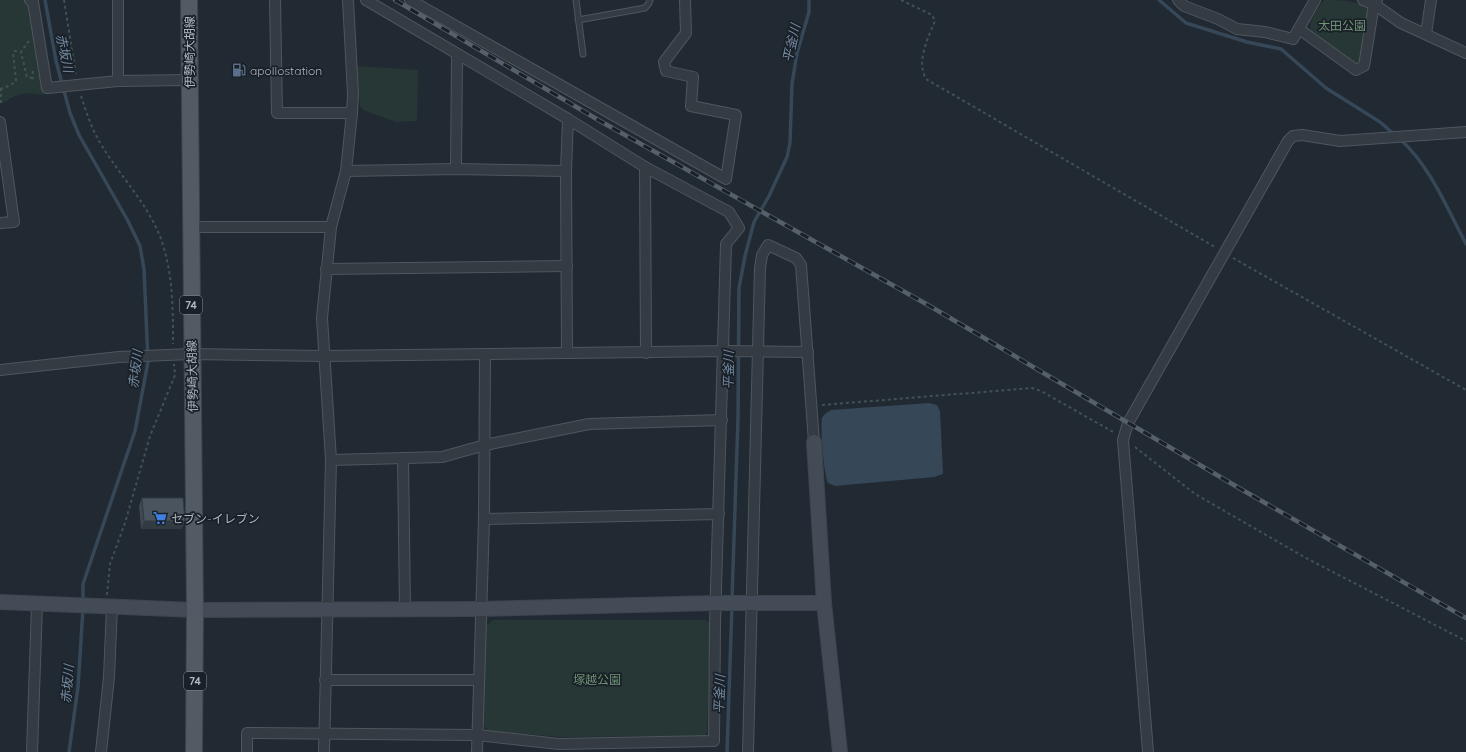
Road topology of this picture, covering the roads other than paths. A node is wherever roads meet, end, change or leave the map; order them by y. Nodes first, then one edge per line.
1 (30, 0) edge
2 (118, 0) edge
3 (189, 0) edge
4 (275, 0) edge
5 (348, 0) edge
6 (366, 0) edge
7 (410, 0) edge
8 (576, 0) edge
9 (650, 0) edge
10 (685, 0) edge
11 (1178, 0) edge
12 (1316, 0) edge
13 (1363, 0) edge
14 (1431, 0) edge
15 (1375, 2) edge
16 (578, 20) junction
17 (1299, 29) junction
18 (1426, 34) junction
19 (1466, 53) edge
20 (583, 54) dead end
21 (457, 55) junction
22 (188, 80) junction
23 (118, 81) junction
24 (352, 113) junction
25 (568, 119) junction
26 (0, 122) edge
27 (1466, 132) edge
28 (645, 167) junction
29 (456, 168) junction
30 (346, 171) junction
31 (566, 171) junction
32 (0, 223) edge
33 (191, 227) junction
34 (331, 227) junction
35 (567, 266) junction
36 (326, 269) junction
37 (726, 351) junction
38 (756, 351) junction
39 (808, 352) junction
40 (567, 353) junction
41 (646, 353) junction
42 (191, 354) junction
43 (485, 355) junction
44 (324, 356) junction
45 (0, 370) edge
46 (722, 420) junction
47 (814, 442) joint
48 (485, 445) junction
49 (403, 458) junction
50 (331, 460) junction
51 (719, 514) junction
52 (484, 519) junction
53 (0, 602) edge
54 (719, 603) junction
55 (824, 603) junction
56 (36, 604) junction
57 (748, 604) junction
58 (109, 606) junction
59 (327, 609) junction
60 (405, 609) junction
61 (481, 609) junction
62 (195, 610) junction
63 (325, 680) junction
64 (479, 680) junction
65 (324, 734) junction
66 (477, 735) junction
67 (624, 747) edge
68 (559, 748) edge
69 (32, 752) edge
70 (101, 752) edge
71 (194, 752) edge
72 (247, 752) edge
73 (324, 752) edge
74 (477, 752) edge
75 (748, 752) edge
76 (840, 752) edge
77 (1148, 752) edge

1 - 23 street
2 - 23 street
3 - 22 main road, 伊勢崎大胡線 / 74
4 - 24 street
5 - 24 street
6 - 21 street
7 - 10 street
8 - 16 lane
9 - 16 lane
11 - 17 street
12 - 17 street
13 - 15 street
14 - 18 street
15 - 17 street
15 - 18 street
16 - 20 lane
18 - 19 street
21 - 25 street
21 - 29 street
22 - 23 street
22 - 33 main road, 伊勢崎大胡線 / 74
24 - 30 street
25 - 28 street
25 - 31 street
26 - 32 street
27 - 77 street
28 - 37 street
28 - 41 street
29 - 30 street
29 - 31 street
30 - 34 street
31 - 35 street
33 - 34 street
33 - 42 main road, 伊勢崎大胡線 / 74
34 - 36 street
35 - 36 street
35 - 40 street
36 - 44 street
37 - 38 street
37 - 41 street
37 - 46 street
38 - 39 street
38 - 39 street
38 - 57 street
39 - 47 street
40 - 41 street
40 - 43 street
42 - 44 street
42 - 45 street
42 - 62 main road, 伊勢崎大胡線 / 74
43 - 44 street
43 - 48 street
44 - 50 street
46 - 48 street
46 - 51 street
47 - 55 street
48 - 49 street
48 - 52 street
49 - 50 street
49 - 60 street
50 - 59 street
51 - 52 street
51 - 54 street
52 - 61 street
53 - 56 street
54 - 57 street
54 - 61 street
54 - 67 street
55 - 57 street
55 - 76 street
56 - 58 street
56 - 69 street
57 - 75 street
58 - 62 street
58 - 70 street
59 - 60 street
59 - 62 street
59 - 63 street
60 - 61 street
61 - 64 street
62 - 71 main road, 伊勢崎大胡線 / 74
63 - 64 street
63 - 65 street
64 - 66 street
65 - 66 street
65 - 72 street
65 - 73 street
66 - 68 street
66 - 74 street
67 - 68 street

